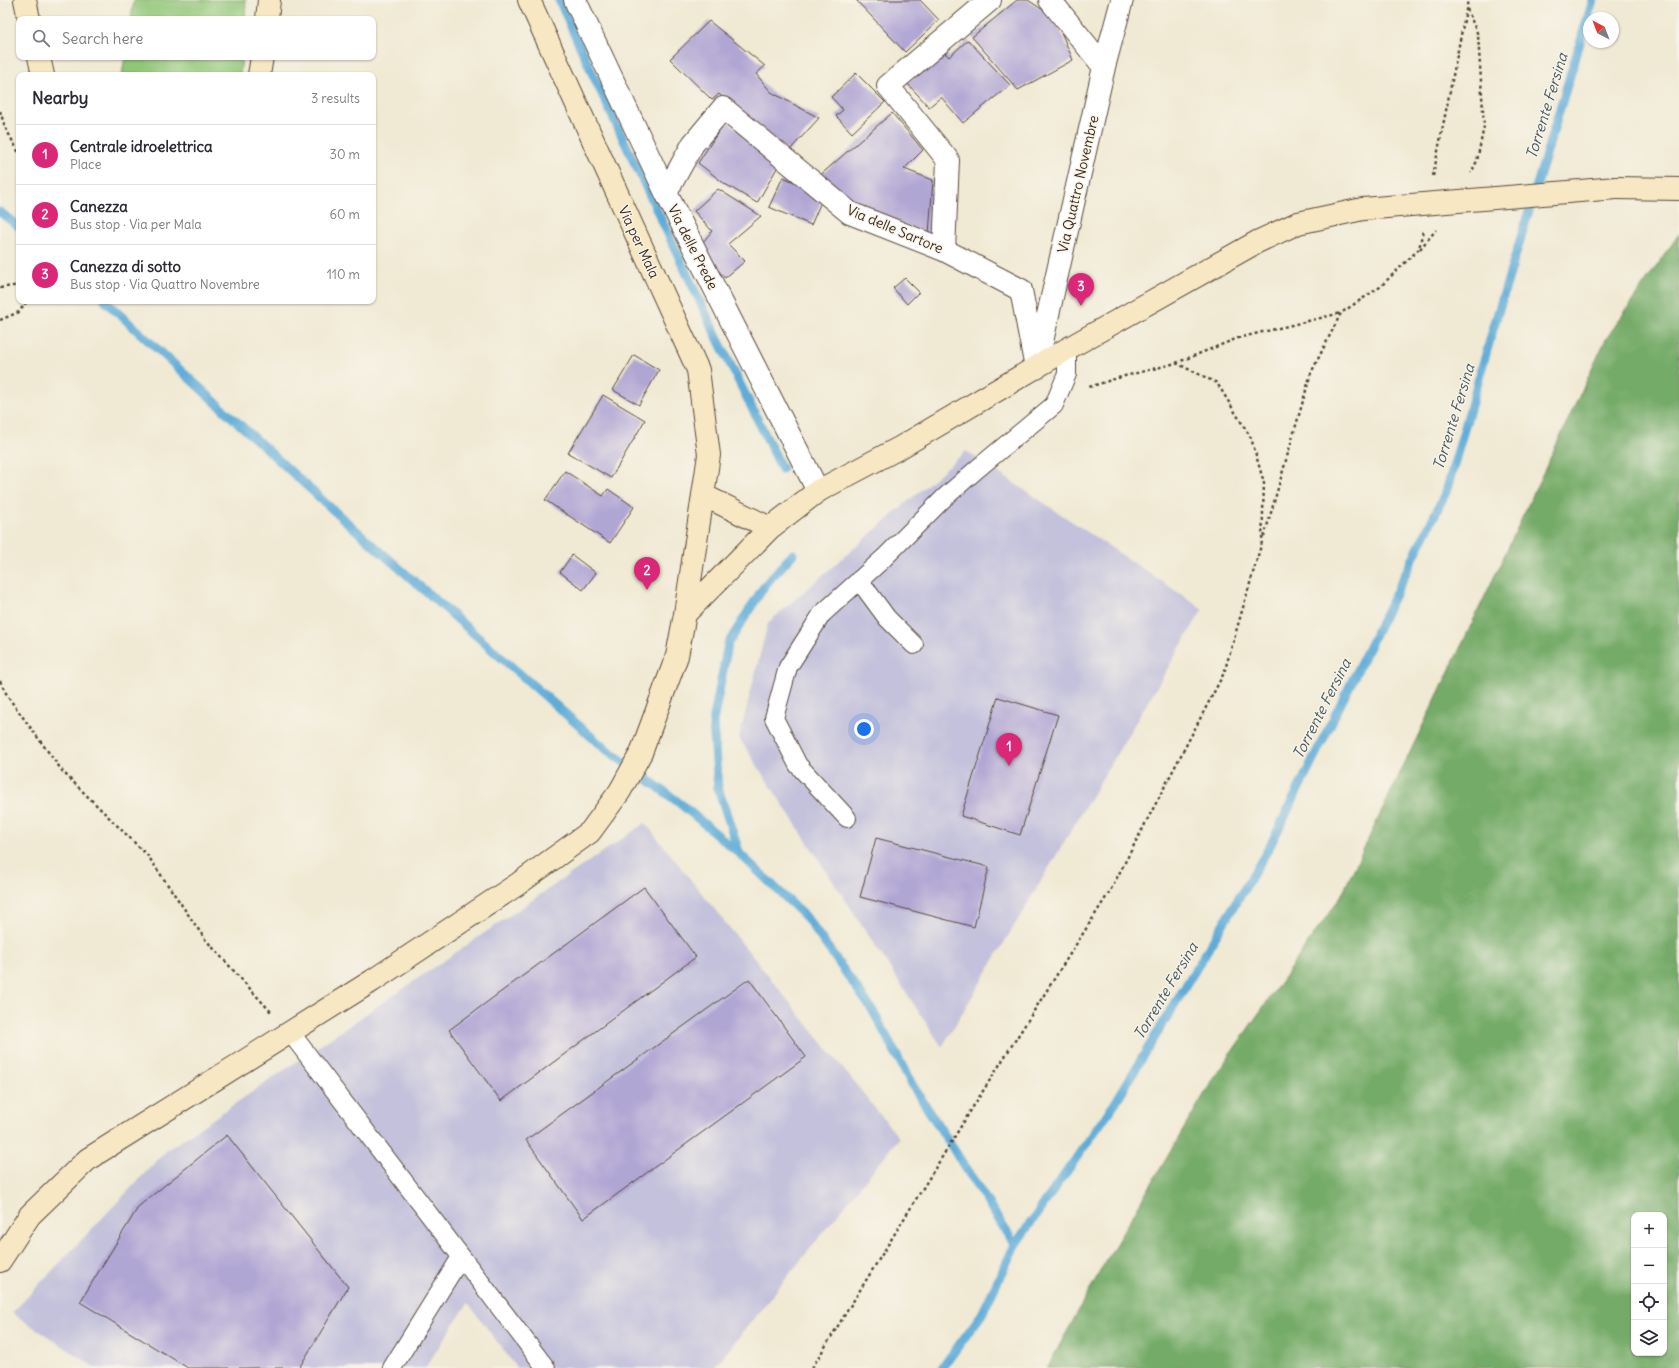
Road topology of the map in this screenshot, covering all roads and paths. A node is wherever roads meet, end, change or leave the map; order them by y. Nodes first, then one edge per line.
1 (25, 0) edge
2 (269, 0) edge
3 (528, 0) edge
4 (575, 0) edge
5 (990, 0) edge
6 (1050, 0) edge
7 (1122, 0) edge
8 (1468, 0) edge
9 (1467, 9) junction
10 (28, 16) edge
11 (267, 16) edge
12 (40, 60) edge
13 (262, 60) edge
14 (1104, 67) junction
15 (42, 72) edge
16 (260, 72) edge
17 (0, 111) edge
18 (16, 148) edge
19 (1470, 174) dead end
20 (1432, 180) dead end
21 (1679, 189) edge
22 (666, 193) junction
23 (1424, 226) dead end
24 (1440, 226) dead end
25 (1419, 249) junction
26 (944, 250) junction
27 (16, 285) edge
28 (0, 288) edge
29 (25, 304) edge
30 (1341, 313) junction
31 (0, 320) edge
32 (1067, 349) junction
33 (1176, 363) junction
34 (1036, 368) junction
35 (1067, 374) junction
36 (818, 491) junction
37 (703, 495) junction
38 (770, 528) junction
39 (1262, 542) junction
40 (859, 580) junction
41 (685, 614) junction
42 (914, 645) dead end
43 (0, 681) edge
44 (847, 818) dead end
45 (290, 1032) junction
46 (461, 1257) junction
47 (0, 1261) edge
48 (392, 1368) edge
49 (546, 1368) edge
50 (812, 1368) edge

1 - 10 main road
2 - 11 main road
3 - 37 main road, Via per Mala
4 - 22 street, Via delle Prede
5 - 26 street
6 - 14 street
7 - 14 street, Via Quattro Novembre
8 - 9 path
9 - 19 path
9 - 20 path
12 - 15 main road
13 - 16 main road
14 - 34 street, Via Quattro Novembre
17 - 18 path
21 - 32 main road, bridge
22 - 26 street, Via delle Sartore
22 - 36 street, Via delle Prede
23 - 25 path
24 - 25 path
25 - 30 path
26 - 34 street, Via delle Sartore
27 - 28 path
29 - 31 path
30 - 33 path
30 - 39 path
32 - 34 main road
32 - 35 lane
33 - 35 path
33 - 39 path
34 - 36 main road
35 - 40 lane
36 - 38 main road
37 - 38 main road
37 - 41 main road, Via per Mala
38 - 41 main road
39 - 50 path
40 - 42 lane
40 - 44 lane
41 - 45 main road, Via per Mala
43 - 45 path
45 - 46 lane
45 - 47 main road, Via per Mala
46 - 48 lane
46 - 49 lane

